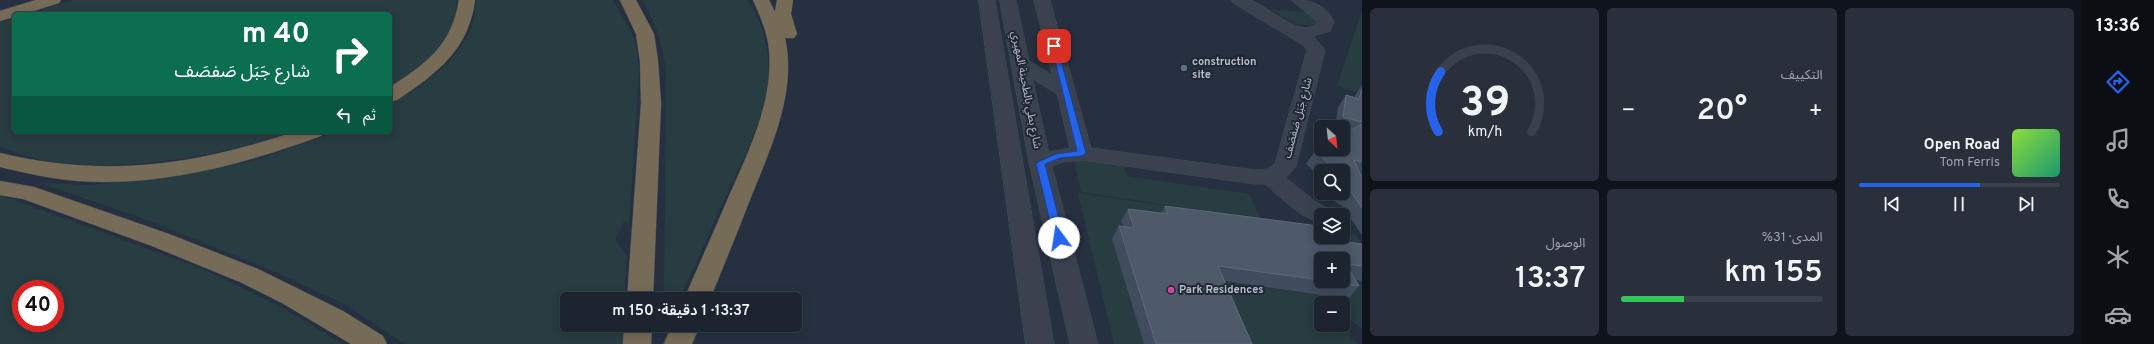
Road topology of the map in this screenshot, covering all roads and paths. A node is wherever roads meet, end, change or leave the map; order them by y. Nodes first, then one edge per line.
1 (21, 0) edge
2 (53, 0) edge
3 (467, 0) edge
4 (628, 0) edge
5 (761, 0) edge
6 (785, 0) edge
7 (987, 0) edge
8 (1239, 0) edge
9 (1299, 0) edge
10 (1024, 3) edge
11 (0, 6) edge
12 (12, 12) edge
13 (13, 12) edge
14 (0, 16) edge
15 (1296, 33) junction
16 (1021, 64) junction
17 (1059, 67) junction
18 (1066, 91) junction
19 (392, 95) edge
20 (309, 134) edge
21 (1082, 153) junction
22 (0, 160) edge
23 (1040, 163) junction
24 (751, 170) junction
25 (1270, 176) junction
26 (0, 188) edge
27 (1314, 212) edge
28 (640, 292) edge
29 (700, 292) edge
30 (638, 332) edge
31 (683, 332) edge
32 (373, 344) edge
33 (637, 344) edge
34 (678, 344) edge
35 (1040, 344) edge
36 (1084, 344) edge

1 - 11 highway
2 - 13 highway
3 - 19 highway
4 - 28 highway
5 - 24 highway
6 - 24 highway
7 - 35 street, شارع بطي بالطحينة المهيري
8 - 15 street, شارع جَبَل صَفصَف
9 - 15 street
10 - 16 street, شارع بطي بالطحينة المهيري
10 - 17 street
12 - 14 highway
15 - 25 street, شارع جَبَل صَفصَف
16 - 17 street
16 - 18 street
16 - 23 street, شارع بطي بالطحينة المهيري
17 - 18 street
18 - 21 street
20 - 22 highway
21 - 23 street
21 - 25 street
23 - 36 street, شارع بطي بالطحينة المهيري
24 - 29 highway
25 - 27 street
26 - 32 highway
30 - 33 highway
31 - 34 highway

